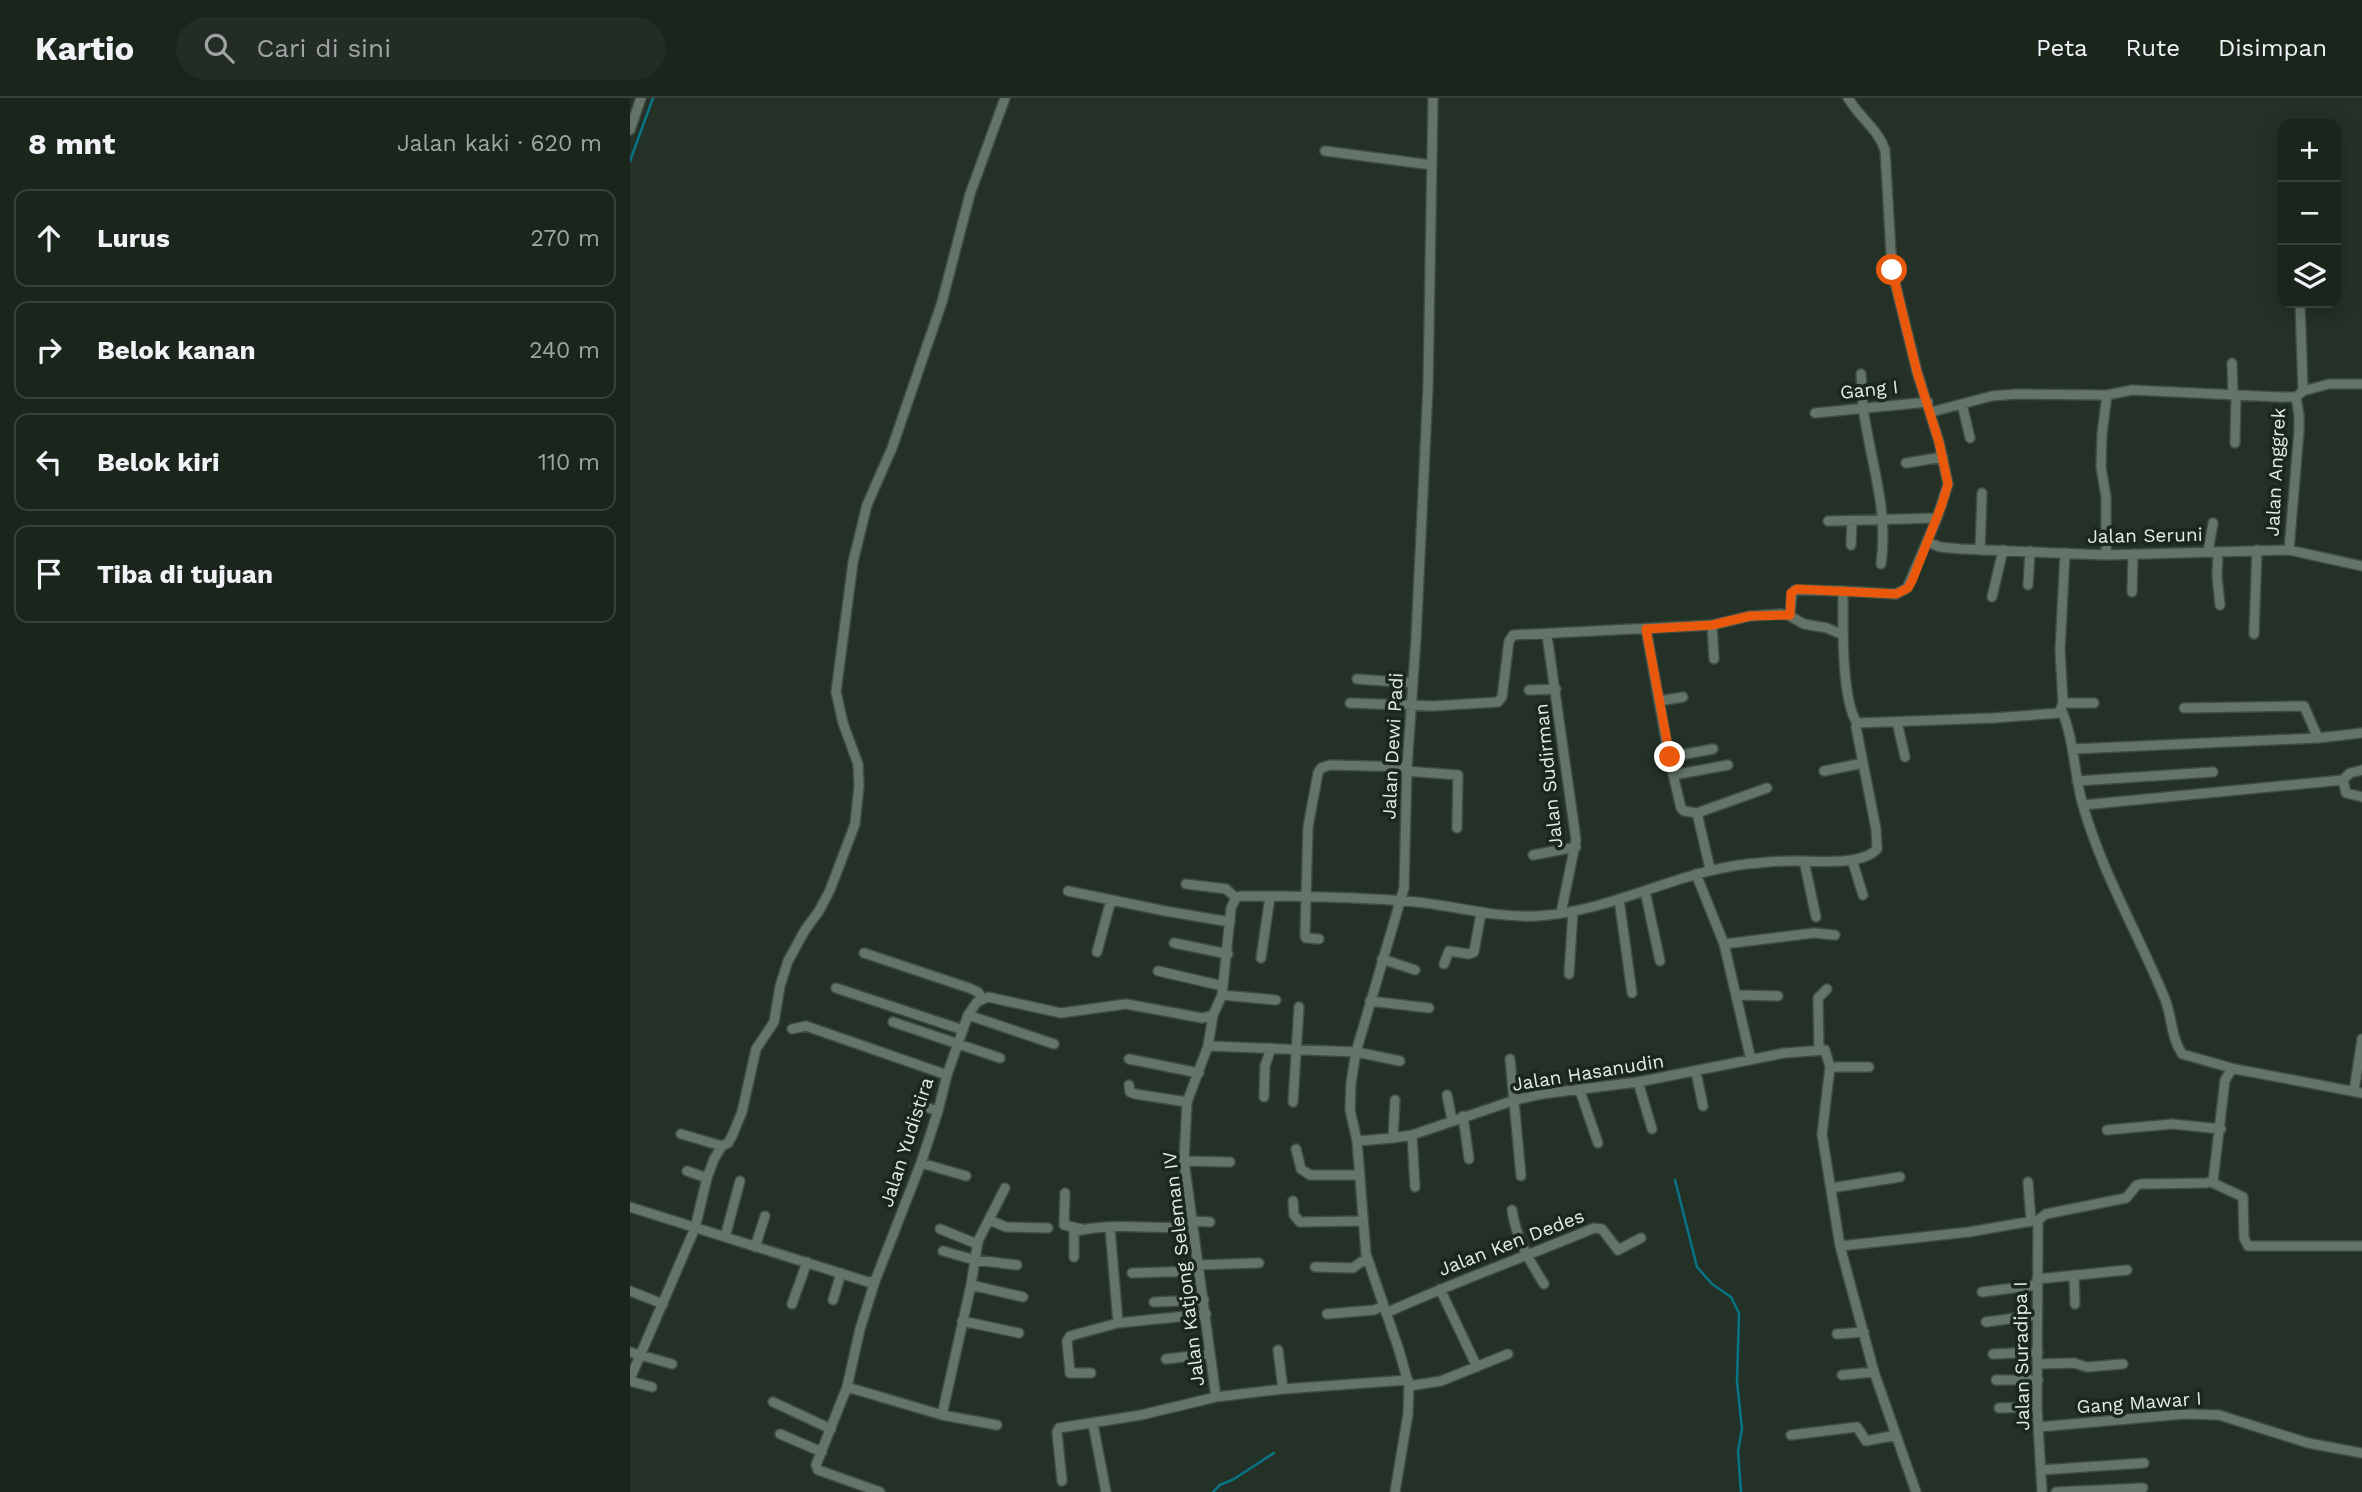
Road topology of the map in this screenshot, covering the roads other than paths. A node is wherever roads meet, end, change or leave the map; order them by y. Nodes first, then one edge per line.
1 (641, 98) edge
2 (1005, 98) edge
3 (1433, 98) edge
4 (1848, 98) edge
5 (632, 117) edge
6 (630, 130) edge
7 (1325, 151) dead end
8 (1432, 165) junction
9 (2300, 308) edge
10 (2232, 363) dead end
11 (1861, 374) dead end
12 (2362, 384) edge
13 (2300, 394) junction
14 (2107, 395) junction
15 (2234, 395) junction
16 (1928, 402) junction
17 (1962, 404) junction
18 (1863, 407) junction
19 (1931, 412) junction
20 (1815, 413) dead end
21 (1970, 438) dead end
22 (2235, 443) dead end
23 (1942, 457) junction
24 (1906, 463) dead end
25 (1982, 493) dead end
26 (1937, 518) junction
27 (1884, 519) junction
28 (1828, 521) dead end
29 (1853, 522) junction
30 (2213, 523) dead end
31 (1927, 542) junction
32 (1851, 545) dead end
33 (1980, 550) junction
34 (2003, 550) junction
35 (2257, 550) junction
36 (2289, 550) junction
37 (2030, 551) junction
38 (2213, 552) junction
39 (2065, 553) junction
40 (2133, 554) junction
41 (2106, 555) junction
42 (1881, 564) dead end
43 (2362, 566) edge
44 (2028, 585) dead end
45 (1843, 591) junction
46 (2132, 592) dead end
47 (1992, 597) dead end
48 (2220, 605) dead end
49 (1790, 615) junction
50 (1712, 625) junction
51 (1646, 629) junction
52 (2254, 634) dead end
53 (1547, 635) junction
54 (1843, 635) junction
55 (1714, 659) dead end
56 (1357, 679) dead end
57 (1412, 683) junction
58 (1556, 689) junction
59 (1529, 690) dead end
60 (1683, 697) dead end
61 (1659, 701) junction
62 (1349, 703) dead end
63 (2094, 703) dead end
64 (1411, 705) junction
65 (2062, 706) junction
66 (2184, 708) dead end
67 (1897, 722) junction
68 (1857, 723) junction
69 (2362, 733) edge
70 (2318, 738) junction
71 (1713, 749) dead end
72 (2073, 749) junction
73 (1670, 757) junction
74 (1906, 757) dead end
75 (1863, 763) junction
76 (1728, 765) dead end
77 (1406, 769) junction
78 (2362, 770) edge
79 (1824, 771) dead end
80 (2213, 772) dead end
81 (1673, 775) junction
82 (2343, 780) junction
83 (2077, 781) junction
84 (1767, 788) dead end
85 (2362, 797) edge
86 (2083, 805) junction
87 (1697, 813) junction
88 (1457, 828) dead end
89 (1576, 847) junction
90 (1533, 855) dead end
91 (1852, 860) junction
92 (1804, 861) junction
93 (1710, 869) junction
94 (1696, 874) junction
95 (1186, 884) dead end
96 (1068, 891) dead end
97 (1645, 891) junction
98 (1863, 895) dead end
99 (1270, 897) junction
100 (1306, 897) junction
101 (1236, 898) junction
102 (1619, 899) junction
103 (1111, 900) junction
104 (1400, 901) junction
105 (1573, 911) junction
106 (1561, 913) junction
107 (1481, 914) junction
108 (1816, 917) dead end
109 (1230, 922) junction
110 (1835, 935) dead end
111 (1319, 939) dead end
112 (1174, 943) dead end
113 (1724, 944) junction
114 (1097, 951) dead end
115 (864, 953) dead end
116 (1228, 954) junction
117 (1261, 958) dead end
118 (1382, 959) junction
119 (1660, 961) dead end
120 (1444, 964) dead end
121 (1415, 970) dead end
122 (1158, 971) dead end
123 (1569, 974) dead end
124 (836, 988) dead end
125 (1827, 989) dead end
126 (1223, 990) junction
127 (1632, 993) dead end
128 (1737, 995) junction
129 (1777, 996) dead end
130 (982, 999) junction
131 (1276, 1000) dead end
132 (1370, 1001) junction
133 (1299, 1007) dead end
134 (1429, 1008) dead end
135 (1213, 1014) junction
136 (968, 1016) junction
137 (893, 1022) dead end
138 (792, 1029) dead end
139 (963, 1030) junction
140 (2362, 1039) edge
141 (958, 1044) junction
142 (1054, 1044) dead end
143 (1208, 1046) junction
144 (1271, 1048) junction
145 (1296, 1048) junction
146 (1823, 1051) junction
147 (1356, 1052) junction
148 (1000, 1058) dead end
149 (1129, 1059) dead end
150 (1510, 1059) dead end
151 (1751, 1060) junction
152 (1400, 1061) dead end
153 (1829, 1067) junction
154 (1869, 1067) dead end
155 (2235, 1069) junction
156 (1696, 1072) junction
157 (1199, 1073) junction
158 (947, 1075) junction
159 (1639, 1082) junction
160 (1129, 1085) dead end
161 (1580, 1091) junction
162 (2358, 1092) edge
163 (1447, 1095) dead end
164 (1264, 1097) dead end
165 (1395, 1100) dead end
166 (1515, 1100) junction
167 (1187, 1102) junction
168 (1293, 1102) dead end
169 (915, 1104) dead end
170 (1703, 1106) dead end
171 (938, 1111) junction
172 (1463, 1116) junction
173 (1452, 1120) junction
174 (1652, 1129) dead end
175 (2221, 1129) junction
176 (2107, 1130) dead end
177 (681, 1134) dead end
178 (1412, 1135) junction
179 (1393, 1138) junction
180 (1357, 1141) junction
181 (1598, 1143) dead end
182 (722, 1146) junction
183 (1296, 1150) dead end
184 (1469, 1159) dead end
185 (1184, 1161) junction
186 (1230, 1161) dead end
187 (920, 1163) junction
188 (687, 1171) dead end
189 (1360, 1175) junction
190 (966, 1176) dead end
191 (1521, 1176) dead end
192 (1900, 1177) dead end
193 (707, 1178) junction
194 (740, 1181) dead end
195 (2028, 1182) dead end
196 (2211, 1182) junction
197 (1415, 1187) dead end
198 (1005, 1188) dead end
199 (1831, 1188) junction
200 (1065, 1193) dead end
201 (1293, 1201) dead end
202 (630, 1207) edge
203 (1512, 1210) dead end
204 (765, 1216) dead end
205 (989, 1220) junction
206 (2035, 1220) junction
207 (1362, 1221) junction
208 (1210, 1222) dead end
209 (1192, 1224) junction
210 (695, 1228) junction
211 (1048, 1228) dead end
212 (1110, 1228) junction
213 (940, 1229) dead end
214 (1084, 1229) junction
215 (725, 1237) junction
216 (1641, 1238) dead end
217 (977, 1244) junction
218 (1840, 1246) junction
219 (2362, 1246) edge
220 (755, 1247) junction
221 (943, 1251) dead end
222 (1074, 1256) dead end
223 (1527, 1256) junction
224 (975, 1260) junction
225 (1368, 1261) junction
226 (807, 1262) junction
227 (1259, 1264) dead end
228 (1017, 1265) dead end
229 (1315, 1267) dead end
230 (1198, 1268) junction
231 (2127, 1270) dead end
232 (841, 1273) junction
233 (1132, 1273) dead end
234 (2074, 1276) junction
235 (876, 1281) junction
236 (2037, 1282) junction
237 (1544, 1284) dead end
238 (971, 1285) junction
239 (1440, 1289) junction
240 (630, 1291) edge
241 (1982, 1292) dead end
242 (1023, 1297) dead end
243 (833, 1300) dead end
244 (1204, 1300) junction
245 (1154, 1302) dead end
246 (663, 1304) junction
247 (792, 1304) dead end
248 (2075, 1304) dead end
249 (1384, 1309) junction
250 (1206, 1314) junction
251 (1327, 1314) dead end
252 (2037, 1315) junction
253 (962, 1321) junction
254 (1986, 1322) dead end
255 (1118, 1323) junction
256 (1864, 1332) junction
257 (1019, 1334) dead end
258 (1837, 1334) dead end
259 (1278, 1350) dead end
260 (630, 1352) edge
261 (2038, 1352) junction
262 (1210, 1354) junction
263 (1508, 1354) dead end
264 (1993, 1354) dead end
265 (640, 1356) junction
266 (1166, 1359) dead end
267 (672, 1364) dead end
268 (2038, 1364) junction
269 (2123, 1364) dead end
270 (1477, 1367) junction
271 (1874, 1372) junction
272 (1091, 1373) dead end
273 (1842, 1375) dead end
274 (630, 1380) edge
275 (1996, 1380) dead end
276 (2038, 1380) junction
277 (1408, 1383) junction
278 (652, 1387) dead end
279 (847, 1387) junction
280 (1283, 1389) junction
281 (1216, 1397) junction
282 (772, 1402) dead end
283 (2037, 1407) junction
284 (1999, 1408) dead end
285 (942, 1415) junction
286 (1093, 1424) junction
287 (997, 1425) dead end
288 (2039, 1427) junction
289 (831, 1429) junction
290 (780, 1434) dead end
291 (1791, 1435) dead end
292 (1896, 1435) junction
293 (822, 1452) junction
294 (2362, 1453) edge
295 (2144, 1463) dead end
296 (2041, 1470) junction
297 (1062, 1482) dead end
298 (2143, 1488) dead end
299 (880, 1492) edge
300 (1107, 1492) edge
301 (1395, 1492) edge
302 (1916, 1492) edge
303 (2042, 1492) edge
304 (2056, 1492) edge

1 - 5 street
2 - 182 street
3 - 8 street, Jalan Dewi Padi
4 - 16 street
5 - 6 street
7 - 8 street
8 - 57 street, Jalan Dewi Padi
9 - 13 street, Jalan Anggrek
10 - 15 street
11 - 18 street
12 - 13 street
13 - 15 street
13 - 36 street, Jalan Anggrek
14 - 15 street
14 - 17 street
14 - 41 street
15 - 22 street
16 - 18 street, Gang I
16 - 19 street
17 - 19 street
17 - 21 street
18 - 20 street, Gang I
18 - 27 street
19 - 23 street
23 - 24 street
23 - 26 street
25 - 33 street
26 - 27 street
26 - 31 street
27 - 29 street
27 - 42 street
28 - 29 street
29 - 32 street
30 - 38 street
31 - 33 street, Jalan Seruni
31 - 45 street
33 - 34 street, Jalan Seruni
34 - 37 street, Jalan Seruni
34 - 47 street
35 - 36 street, Jalan Seruni
35 - 38 street, Jalan Seruni
35 - 52 street
36 - 43 street, Jalan Seruni
37 - 39 street, Jalan Seruni
37 - 44 street
38 - 40 street, Jalan Seruni
38 - 48 street
39 - 41 street, Jalan Seruni
39 - 65 street
40 - 41 street, Jalan Seruni
40 - 46 street
45 - 49 street
45 - 54 street
49 - 50 street
49 - 54 street
50 - 51 street
50 - 55 street
51 - 53 street
51 - 61 street
53 - 58 street, Jalan Sudirman
53 - 64 street
54 - 68 street
56 - 57 street
57 - 64 street, Jalan Dewi Padi
58 - 59 street
58 - 89 street, Jalan Sudirman
60 - 61 street
61 - 73 street
62 - 64 street
63 - 65 street
64 - 77 street, Jalan Dewi Padi
65 - 67 street
65 - 72 street
66 - 70 street
67 - 68 street
67 - 74 street
68 - 75 street
69 - 70 street
70 - 72 street
71 - 73 street
72 - 83 street
73 - 81 street
75 - 79 street
75 - 91 street
76 - 81 street
77 - 88 street
77 - 100 street
77 - 104 street, Jalan Dewi Padi
78 - 82 street
80 - 83 street
81 - 87 street
82 - 85 street
82 - 86 street
83 - 86 street
84 - 87 street
86 - 155 street
87 - 93 street
89 - 90 street
89 - 106 street, Jalan Sudirman
91 - 92 street
91 - 98 street
92 - 93 street
92 - 108 street
93 - 94 street
94 - 97 street
94 - 113 street
95 - 101 street
96 - 103 street
97 - 102 street
97 - 119 street
99 - 100 street
99 - 101 street
99 - 117 street
100 - 104 street
100 - 111 street
101 - 109 street, Jalan Katjong Seleman IV
102 - 105 street
102 - 127 street
103 - 109 street
103 - 114 street
104 - 107 street
104 - 118 street, Jalan Dewi Padi
105 - 106 street
105 - 123 street
106 - 107 street
107 - 120 street
109 - 116 street, Jalan Katjong Seleman IV
110 - 113 street
112 - 116 street
113 - 128 street
115 - 130 street
116 - 126 street, Jalan Katjong Seleman IV
118 - 121 street
118 - 132 street, Jalan Dewi Padi
122 - 126 street
124 - 139 street
125 - 146 street
126 - 131 street
126 - 135 street, Jalan Katjong Seleman IV
128 - 129 street
128 - 151 street
130 - 135 street
130 - 136 street, Jalan Yudistira
132 - 134 street
132 - 147 street, Jalan Dewi Padi
133 - 145 street
135 - 143 street, Jalan Katjong Seleman IV
136 - 139 street, Jalan Yudistira
136 - 142 street
137 - 141 street
138 - 158 street
139 - 141 street, Jalan Yudistira
140 - 162 street
141 - 148 street
141 - 158 street, Jalan Yudistira
143 - 144 street
143 - 157 street, Jalan Katjong Seleman IV
144 - 145 street
144 - 164 street
145 - 147 street
145 - 168 street
146 - 151 street, Jalan Hasanudin
146 - 153 street
147 - 152 street
147 - 180 street, Jalan Dewi Padi
149 - 157 street
150 - 166 street
151 - 156 street, Jalan Hasanudin
153 - 154 street
153 - 199 street
155 - 162 street
155 - 175 street
156 - 159 street, Jalan Hasanudin
156 - 170 street
157 - 167 street, Jalan Katjong Seleman IV
158 - 171 street, Jalan Yudistira
159 - 161 street, Jalan Hasanudin
159 - 174 street
160 - 167 street
161 - 166 street, Jalan Hasanudin
161 - 181 street
163 - 173 street
165 - 179 street
166 - 172 street, Jalan Hasanudin
166 - 191 street
167 - 185 street, Jalan Katjong Seleman IV
169 - 171 street
171 - 187 street, Jalan Yudistira
172 - 173 street, Jalan Hasanudin
172 - 184 street
173 - 178 street, Jalan Hasanudin
175 - 176 street
175 - 196 street
177 - 182 street
178 - 179 street, Jalan Hasanudin
178 - 197 street
179 - 180 street, Jalan Hasanudin
180 - 189 street, Jalan Dewi Padi
182 - 193 street
183 - 189 street
185 - 186 street
185 - 209 street, Jalan Katjong Seleman IV
187 - 190 street
187 - 235 street, Jalan Yudistira
188 - 193 street
189 - 207 street, Jalan Dewi Padi
192 - 199 street
193 - 210 street
194 - 215 street
195 - 206 street, Jalan Suradipa I
196 - 206 street
196 - 219 street
198 - 205 street
199 - 218 street
200 - 214 street
201 - 207 street
202 - 210 street
203 - 223 street
204 - 220 street
205 - 211 street
205 - 217 street
206 - 218 street
206 - 236 street, Jalan Suradipa I
207 - 225 street, Jalan Dewi Padi
208 - 209 street
209 - 212 street
209 - 230 street, Jalan Katjong Seleman IV
210 - 215 street
210 - 246 street
212 - 214 street
212 - 255 street
213 - 217 street
214 - 222 street
215 - 220 street
216 - 223 street, Jalan Ken Dedes
217 - 224 street
218 - 256 street
220 - 226 street
221 - 224 street
223 - 237 street
223 - 239 street, Jalan Ken Dedes
224 - 228 street
224 - 238 street
225 - 229 street
225 - 249 street, Jalan Dewi Padi
226 - 232 street
226 - 247 street
227 - 230 street
230 - 233 street
230 - 244 street, Jalan Katjong Seleman IV
231 - 234 street
232 - 235 street
232 - 243 street
234 - 236 street
234 - 248 street
235 - 279 street, Jalan Yudistira
236 - 241 street
236 - 252 street, Jalan Suradipa I
238 - 242 street
238 - 253 street
239 - 249 street, Jalan Ken Dedes
239 - 270 street
240 - 246 street
244 - 245 street
244 - 250 street, Jalan Katjong Seleman IV
246 - 265 street
249 - 251 street, Jalan Ken Dedes
249 - 277 street, Jalan Dewi Padi
250 - 255 street
250 - 262 street, Jalan Katjong Seleman IV
252 - 254 street
252 - 261 street, Jalan Suradipa I
253 - 257 street
253 - 285 street
255 - 272 street
256 - 258 street
256 - 271 street
259 - 280 street
260 - 265 street
261 - 264 street
261 - 268 street, Jalan Suradipa I
262 - 266 street
262 - 281 street, Jalan Katjong Seleman IV
263 - 270 street
265 - 267 street
265 - 274 street
268 - 269 street
268 - 276 street, Jalan Suradipa I
270 - 277 street
271 - 273 street
271 - 292 street
274 - 278 street
275 - 276 street
276 - 283 street, Jalan Suradipa I
277 - 280 street
277 - 301 street
279 - 285 street
279 - 289 street, Jalan Yudistira
280 - 281 street
281 - 286 street
282 - 289 street
283 - 284 street
283 - 288 street, Jalan Suradipa I
285 - 287 street
286 - 297 street
286 - 300 street
288 - 294 street, Gang Mawar I
288 - 296 street, Jalan Suradipa I
289 - 293 street, Jalan Yudistira
290 - 293 street
291 - 292 street
292 - 302 street
293 - 299 street
295 - 296 street
296 - 303 street, Jalan Suradipa I
298 - 304 street

